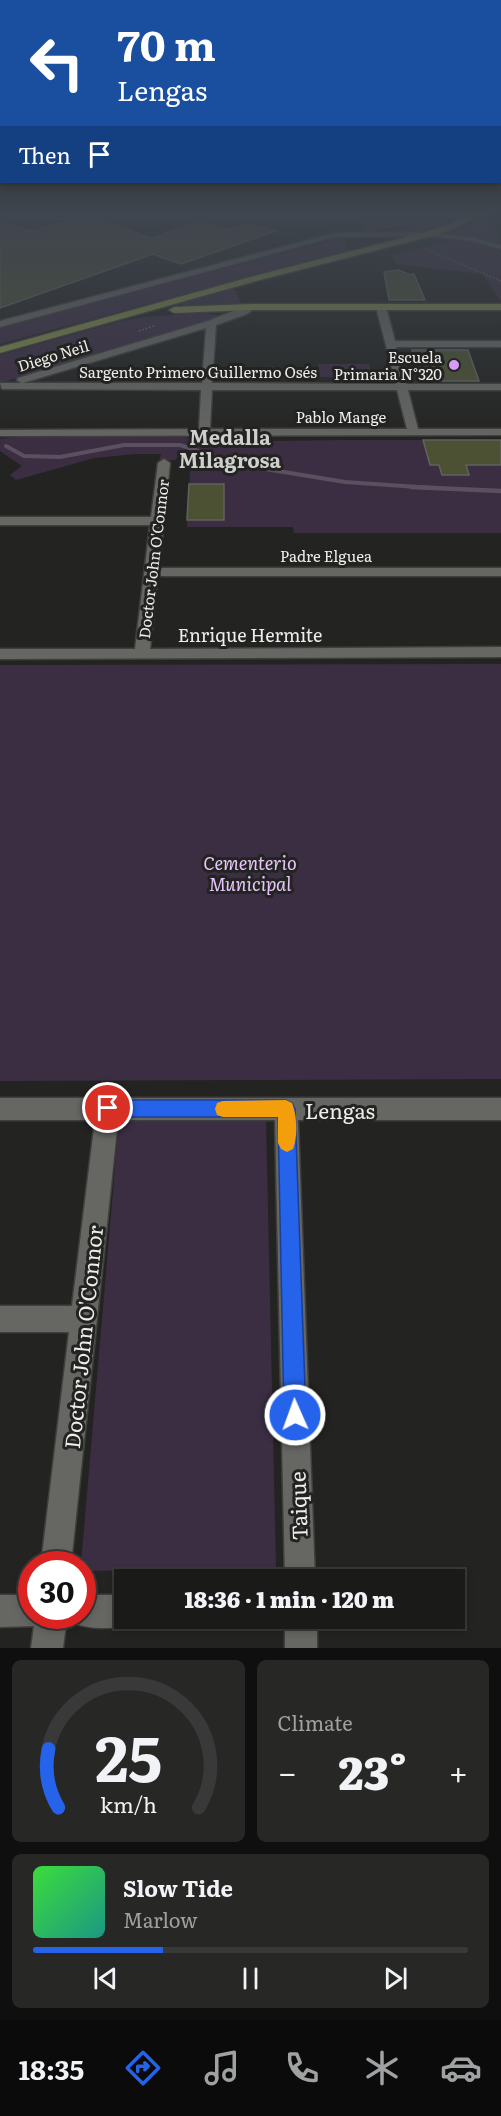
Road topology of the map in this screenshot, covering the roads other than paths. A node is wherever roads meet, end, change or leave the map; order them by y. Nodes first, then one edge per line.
1 (124, 291) edge
2 (212, 291) edge
3 (247, 291) edge
4 (251, 307) junction
5 (381, 307) junction
6 (501, 307) edge
7 (127, 315) junction
8 (211, 323) junction
9 (0, 324) edge
10 (391, 344) junction
11 (501, 344) edge
12 (0, 350) edge
13 (1, 386) edge
14 (207, 386) junction
15 (402, 386) junction
16 (501, 387) edge
17 (204, 431) junction
18 (414, 431) junction
19 (501, 432) edge
20 (0, 433) edge
21 (164, 463) dead end
22 (0, 521) edge
23 (158, 521) junction
24 (152, 572) junction
25 (501, 572) edge
26 (501, 652) edge
27 (0, 654) edge
28 (142, 654) junction
29 (108, 1108) junction
30 (0, 1109) edge
31 (286, 1109) junction
32 (501, 1109) edge
33 (0, 1319) edge
34 (84, 1319) junction
35 (57, 1551) edge
36 (300, 1569) edge
37 (0, 1611) edge
38 (18, 1611) edge
39 (96, 1611) edge
40 (114, 1611) edge
41 (49, 1629) edge
42 (301, 1629) edge
43 (47, 1648) edge
44 (301, 1648) edge

1 - 9 street
2 - 7 main road
3 - 4 main road
4 - 5 main road
4 - 7 main road
4 - 8 street, Diego Neil
5 - 6 main road
5 - 10 street
7 - 12 main road
8 - 13 street, Diego Neil
8 - 14 street
10 - 11 street
10 - 15 street
13 - 14 street, Sargento Primero Guillermo Osés
14 - 15 street, Sargento Primero Guillermo Osés
14 - 17 street
15 - 16 street, Sargento Primero Guillermo Osés
15 - 18 street
17 - 18 street, Pablo Mange
17 - 20 street, Pablo Mange
18 - 19 street, Pablo Mange
21 - 23 street, Doctor John O'Connor
22 - 23 street
23 - 24 street, Doctor John O'Connor
24 - 25 street, Padre Elguea
24 - 28 street, Doctor John O'Connor
26 - 28 street, Enrique Hermite
27 - 28 street, Enrique Hermite
29 - 30 street, Lengas
29 - 31 street, Lengas
29 - 34 street, Doctor John O'Connor
31 - 32 street, Lengas
31 - 36 street, Taique
33 - 34 street
34 - 35 street, Doctor John O'Connor
37 - 38 street
39 - 40 street
41 - 43 street
42 - 44 street

